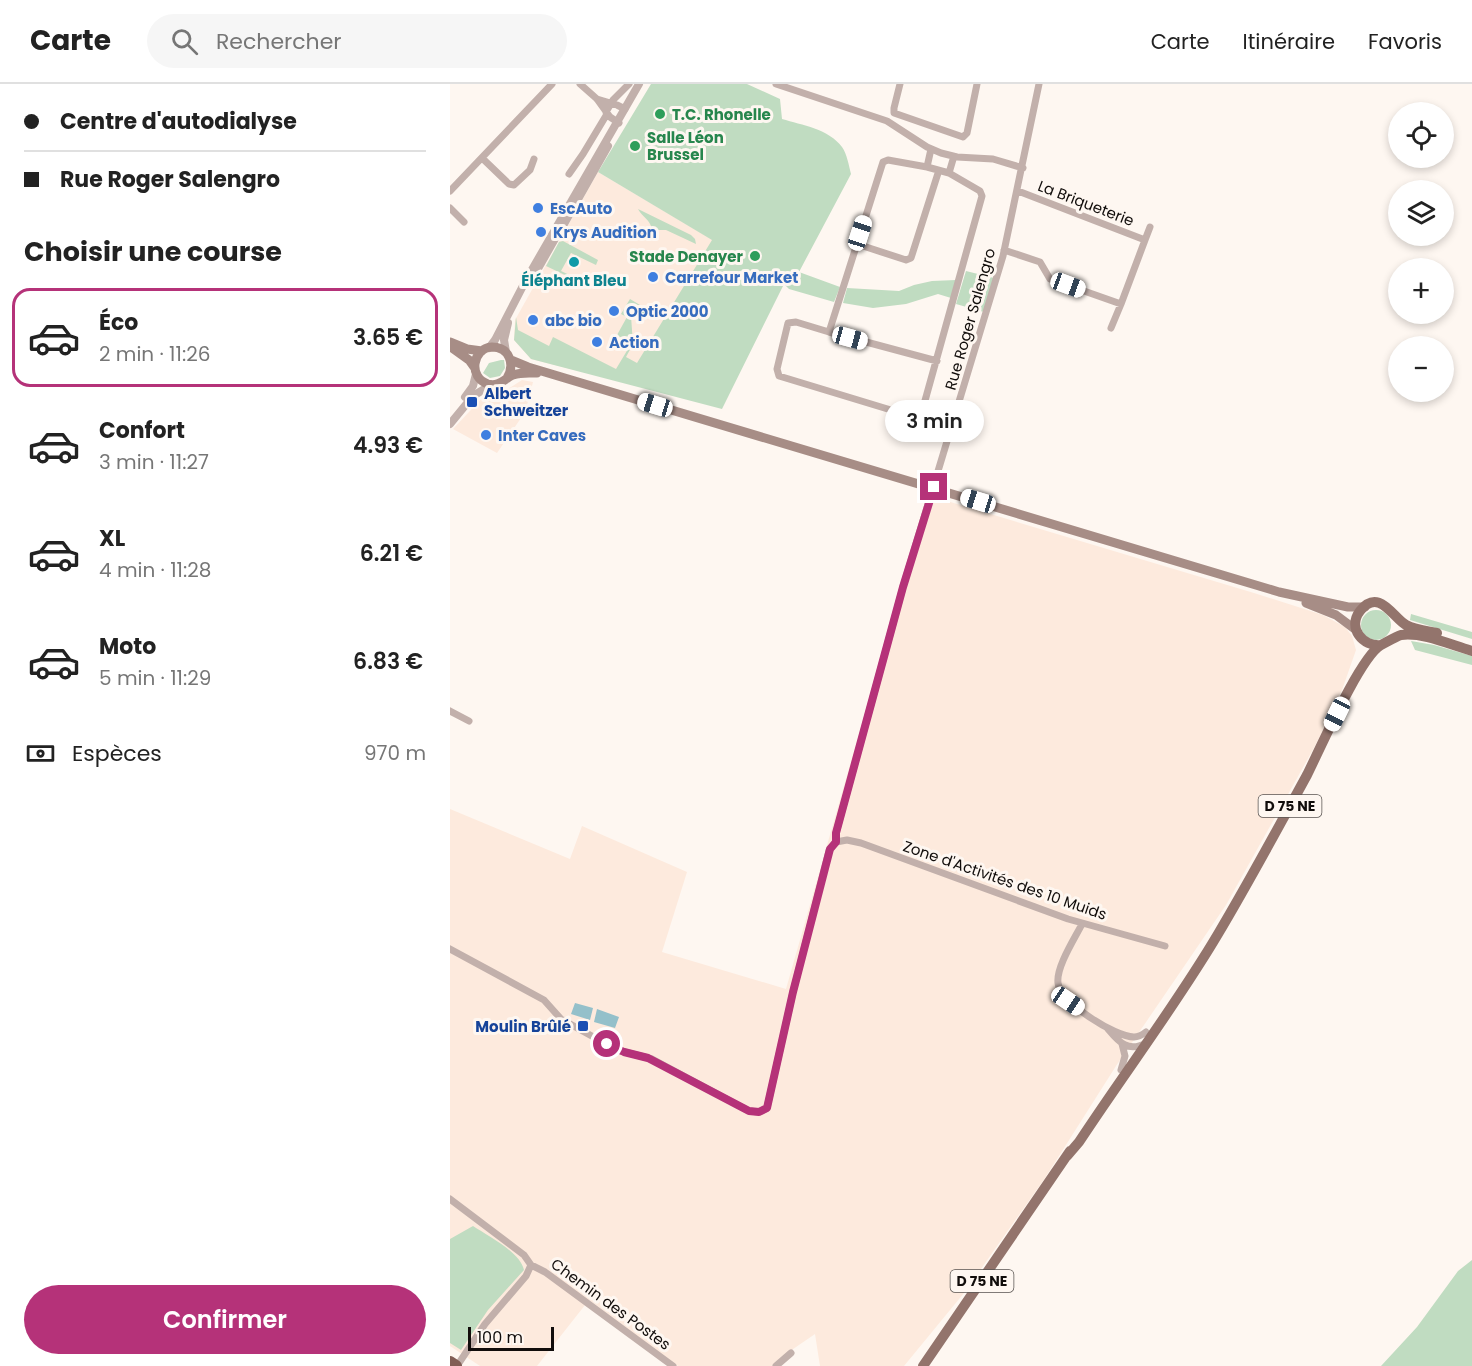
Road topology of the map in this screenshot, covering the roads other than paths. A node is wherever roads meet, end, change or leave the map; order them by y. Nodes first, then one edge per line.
1 (552, 84) edge
2 (580, 84) edge
3 (629, 84) edge
4 (639, 84) edge
5 (776, 84) edge
6 (900, 84) edge
7 (977, 84) edge
8 (1039, 84) edge
9 (597, 99) junction
10 (611, 103) junction
11 (625, 109) junction
12 (606, 113) junction
13 (618, 122) junction
14 (931, 148) junction
15 (954, 156) junction
16 (482, 158) junction
17 (534, 159) dead end
18 (927, 167) junction
19 (1023, 168) junction
20 (939, 170) junction
21 (949, 173) junction
22 (569, 174) dead end
23 (450, 191) edge
24 (1018, 191) junction
25 (450, 208) edge
26 (464, 222) dead end
27 (1150, 227) dead end
28 (1145, 240) junction
29 (857, 244) junction
30 (1004, 250) junction
31 (1120, 304) junction
32 (1111, 328) dead end
33 (829, 332) junction
34 (450, 342) edge
35 (450, 347) edge
36 (485, 350) junction
37 (508, 356) junction
38 (938, 361) junction
39 (475, 371) junction
40 (548, 373) junction
41 (507, 378) junction
42 (491, 385) junction
43 (450, 417) edge
44 (450, 424) edge
45 (934, 487) junction
46 (1279, 592) junction
47 (1365, 607) junction
48 (1396, 616) junction
49 (1356, 630) junction
50 (1362, 640) junction
51 (1386, 642) junction
52 (1472, 644) edge
53 (1472, 651) edge
54 (1345, 699) junction
55 (450, 711) edge
56 (469, 721) dead end
57 (836, 842) junction
58 (1082, 924) junction
59 (1165, 946) dead end
60 (450, 949) edge
61 (1106, 1027) junction
62 (1126, 1036) junction
63 (1146, 1038) junction
64 (1122, 1044) junction
65 (1136, 1052) junction
66 (1121, 1070) junction
67 (1067, 1156) junction
68 (450, 1199) edge
69 (531, 1265) junction
70 (791, 1353) dead end
71 (450, 1362) edge
72 (457, 1366) edge
73 (673, 1366) edge
74 (776, 1366) edge
75 (923, 1366) edge

1 - 16 street
2 - 9 street
3 - 10 street
4 - 11 street
5 - 14 street
6 - 7 street
8 - 19 street, Rue Roger Salengro
9 - 10 street
9 - 12 street
10 - 11 street
10 - 12 street
11 - 13 street
12 - 13 street
12 - 22 street
13 - 36 street
13 - 37 street
14 - 15 street
14 - 18 street
15 - 19 street
15 - 21 street
16 - 17 street
16 - 23 street
18 - 20 street
18 - 29 street
19 - 24 street, Rue Roger Salengro
20 - 21 street
20 - 29 street
21 - 38 street
24 - 28 street, La Briqueterie
24 - 30 street, Rue Roger Salengro
25 - 26 street
27 - 28 street, La Briqueterie
28 - 31 street, La Briqueterie
29 - 33 street
30 - 31 street
30 - 45 street, Rue Roger Salengro
31 - 32 street, La Briqueterie
33 - 38 street
33 - 38 street
34 - 36 main road
35 - 39 main road
36 - 37 main road
36 - 39 main road
37 - 40 main road
37 - 41 main road
39 - 42 main road
39 - 43 street
40 - 41 main road
40 - 45 main road
41 - 42 main road
42 - 44 street
45 - 46 main road
45 - 57 street, Rue Roger Salengro
46 - 47 main road
46 - 49 main road
47 - 48 main road
47 - 49 main road
48 - 51 main road
48 - 52 main road
49 - 50 main road
50 - 51 main road
50 - 54 main road, D 75 NE
51 - 53 main road
51 - 54 main road, D 75 NE
54 - 63 main road, D 75 NE
55 - 56 street
57 - 58 street, Zone d'Activités des 10 Muids
57 - 60 street, Rue Roger Salengro
58 - 59 street, Zone d'Activités des 10 Muids
58 - 61 street
61 - 62 street
61 - 64 street
62 - 63 street
62 - 65 street
63 - 65 main road, D 75 NE
64 - 65 street
64 - 66 street
65 - 66 main road, D 75 NE
65 - 67 main road, D 75 NE
66 - 67 main road, D 75 NE
67 - 75 main road, D 75 NE
68 - 69 street, Chemin des Postes
69 - 72 street
69 - 73 street, Chemin des Postes
70 - 74 street
71 - 72 highway

